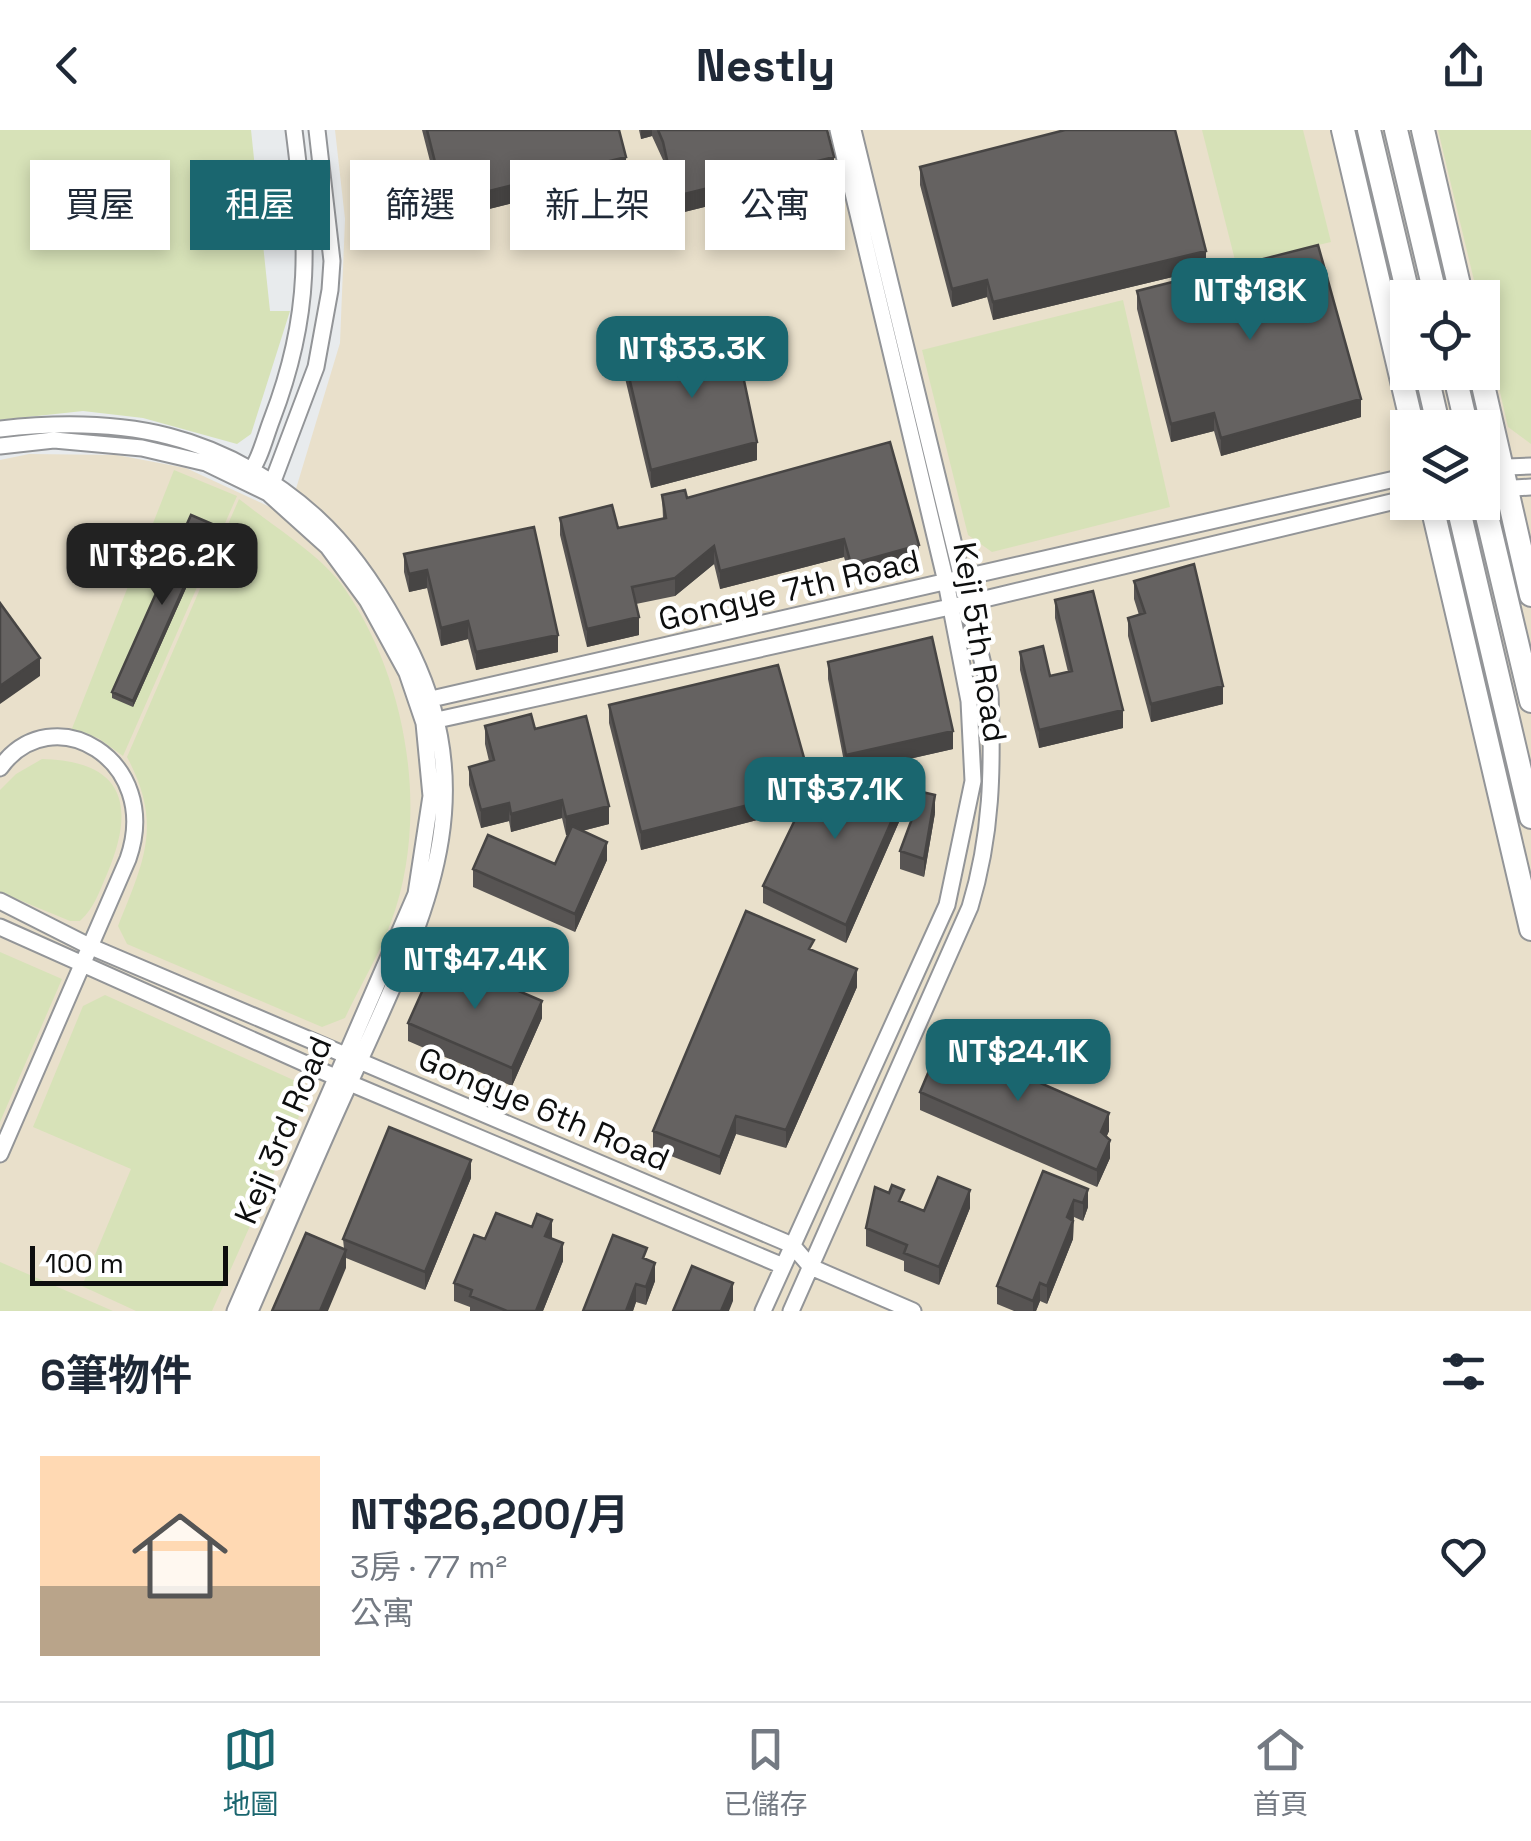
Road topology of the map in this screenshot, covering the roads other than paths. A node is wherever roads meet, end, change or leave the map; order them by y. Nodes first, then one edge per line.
1 (294, 130) edge
2 (317, 130) edge
3 (838, 130) edge
4 (853, 130) edge
5 (1344, 130) edge
6 (1369, 130) edge
7 (1396, 130) edge
8 (1423, 130) edge
9 (1405, 280) edge
10 (1432, 280) edge
11 (1458, 280) edge
12 (1409, 410) edge
13 (0, 429) edge
14 (0, 446) edge
15 (1531, 466) edge
16 (250, 473) junction
17 (1500, 478) edge
18 (1390, 480) edge
19 (1500, 483) edge
20 (271, 487) junction
21 (1531, 487) edge
22 (1390, 502) edge
23 (1500, 507) edge
24 (1435, 520) edge
25 (1461, 520) edge
26 (1498, 520) edge
27 (954, 580) junction
28 (1531, 595) edge
29 (968, 603) junction
30 (948, 605) junction
31 (416, 700) junction
32 (434, 700) junction
33 (1531, 701) edge
34 (431, 722) junction
35 (0, 768) edge
36 (1531, 816) edge
37 (0, 901) edge
38 (0, 928) edge
39 (1531, 929) edge
40 (89, 946) junction
41 (81, 963) junction
42 (344, 1054) junction
43 (360, 1061) junction
44 (333, 1076) junction
45 (349, 1083) junction
46 (0, 1154) edge
47 (792, 1245) junction
48 (782, 1266) junction
49 (810, 1267) junction
50 (235, 1311) edge
51 (250, 1311) edge
52 (763, 1311) edge
53 (791, 1311) edge
54 (914, 1311) edge

1 - 16 street
2 - 20 street
3 - 27 street, Keji 5th Road
4 - 27 street, Keji 5th Road
5 - 12 street
6 - 9 street
7 - 10 street
8 - 11 street
13 - 16 street
14 - 16 street
15 - 17 street
16 - 20 street
18 - 27 street, Gongye 7th Road
19 - 21 street
20 - 31 street, Keji 3rd Road
20 - 32 street, Keji 3rd Road
22 - 29 street, Gongye 7th Road
23 - 28 street
24 - 39 street
25 - 36 street
26 - 33 street
27 - 29 street, Keji 5th Road
27 - 30 street, Keji 5th Road
27 - 32 street, Gongye 7th Road
29 - 30 street, Gongye 7th Road
29 - 49 street, Keji 5th Road
30 - 34 street, Gongye 7th Road
30 - 47 street, Keji 5th Road
31 - 32 street, Gongye 7th Road
31 - 34 street, Keji 3rd Road
32 - 34 street, Keji 3rd Road
34 - 42 street, Keji 3rd Road
34 - 43 street, Keji 3rd Road
35 - 40 street
37 - 40 street, Gongye 6th Road
38 - 41 street, Gongye 6th Road
40 - 41 street
40 - 42 street, Gongye 6th Road
41 - 44 street, Gongye 6th Road
41 - 46 street
42 - 43 street, Gongye 6th Road
42 - 44 street, Keji 3rd Road
43 - 45 street, Keji 3rd Road
43 - 47 street, Gongye 6th Road
44 - 45 street, Gongye 6th Road
44 - 50 street, Keji 3rd Road
45 - 48 street, Gongye 6th Road
45 - 51 street, Keji 3rd Road
47 - 48 street, Keji 5th Road
47 - 49 street
48 - 52 street, Keji 5th Road
49 - 53 street, Keji 5th Road
49 - 54 street

